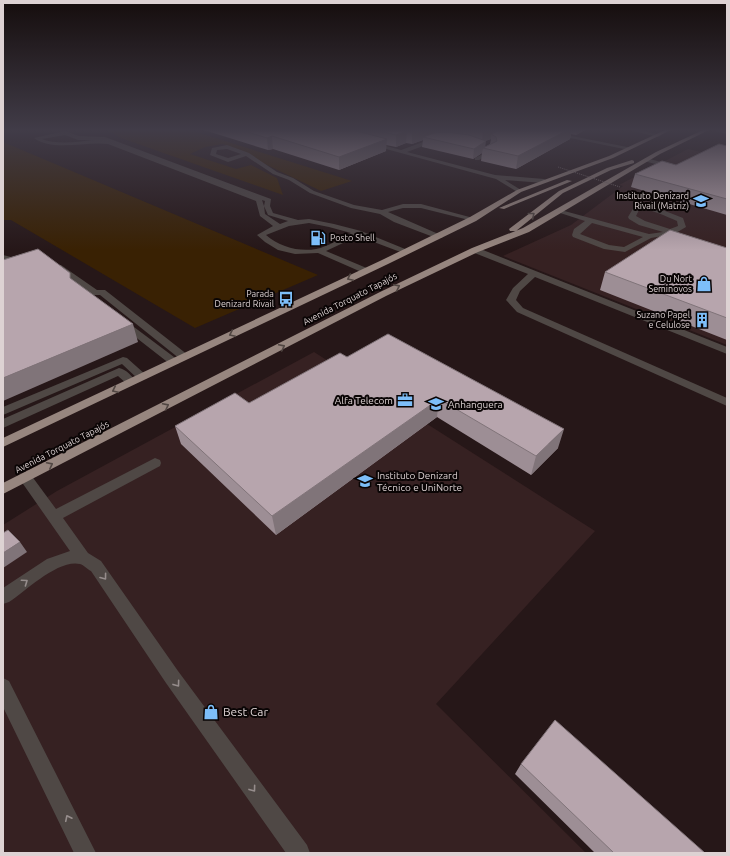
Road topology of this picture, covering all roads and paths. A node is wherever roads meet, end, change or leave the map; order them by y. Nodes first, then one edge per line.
1 (180, 170) edge
2 (189, 170) edge
3 (270, 170) edge
4 (469, 170) edge
5 (567, 170) edge
6 (575, 170) edge
7 (590, 170) edge
8 (607, 170) edge
9 (629, 170) edge
10 (495, 177) junction
11 (544, 181) junction
12 (620, 187) dead end
13 (519, 191) junction
14 (557, 211) junction
15 (382, 212) junction
16 (473, 219) junction
17 (591, 220) junction
18 (295, 221) junction
19 (278, 226) junction
20 (671, 232) junction
21 (358, 233) junction
22 (439, 236) junction
23 (649, 236) junction
24 (501, 239) junction
25 (475, 250) junction
26 (406, 251) junction
27 (319, 252) junction
28 (3, 257) edge
29 (3, 266) edge
30 (366, 271) junction
31 (533, 274) junction
32 (98, 304) edge
33 (117, 319) edge
34 (727, 351) edge
35 (184, 357) junction
36 (174, 362) junction
37 (142, 377) junction
38 (131, 382) junction
39 (727, 402) edge
40 (3, 411) edge
41 (3, 424) edge
42 (3, 443) edge
43 (154, 463) dead end
44 (26, 478) junction
45 (3, 489) edge
46 (53, 517) junction
47 (83, 558) junction
48 (3, 597) edge
49 (3, 687) edge
50 (85, 853) edge
51 (299, 853) edge

1 - 19 street
2 - 18 street
3 - 15 street
4 - 10 street
5 - 12 path, bridge
6 - 11 highway, Avenida Torquato Tapajós
7 - 16 highway
24 -> 8 highway
9 - 14 highway, Avenida Torquato Tapajós
10 - 11 street
10 - 13 street
11 - 13 highway, Avenida Torquato Tapajós
13 - 16 highway, Avenida Torquato Tapajós
14 - 17 street
14 - 24 highway, Avenida Torquato Tapajós
15 - 16 street
15 - 22 street
16 - 22 highway, Avenida Torquato Tapajós
17 - 23 street
17 - 23 street
18 - 19 street
18 - 21 street
19 - 27 street
20 - 20 street
20 - 23 street
21 - 26 street
21 - 27 street
22 - 26 highway, Avenida Torquato Tapajós
24 - 25 highway, Avenida Torquato Tapajós
25 - 31 street
44 -> 25 highway, Avenida Torquato Tapajós
26 - 30 highway, Avenida Torquato Tapajós
27 - 30 street
28 - 29 street
30 -> 35 highway, Avenida Torquato Tapajós
31 - 34 street
31 - 39 street
32 - 35 street
33 - 36 street
35 - 36 highway, Avenida Torquato Tapajós
36 - 37 highway, Avenida Torquato Tapajós
37 - 38 highway, Avenida Torquato Tapajós
37 - 40 street
38 - 41 street
38 -> 42 highway, Avenida Torquato Tapajós
43 - 46 street
44 - 45 highway, Avenida Torquato Tapajós
44 - 46 street
46 - 47 street
48 -> 47 street
47 -> 51 street
50 -> 49 street

